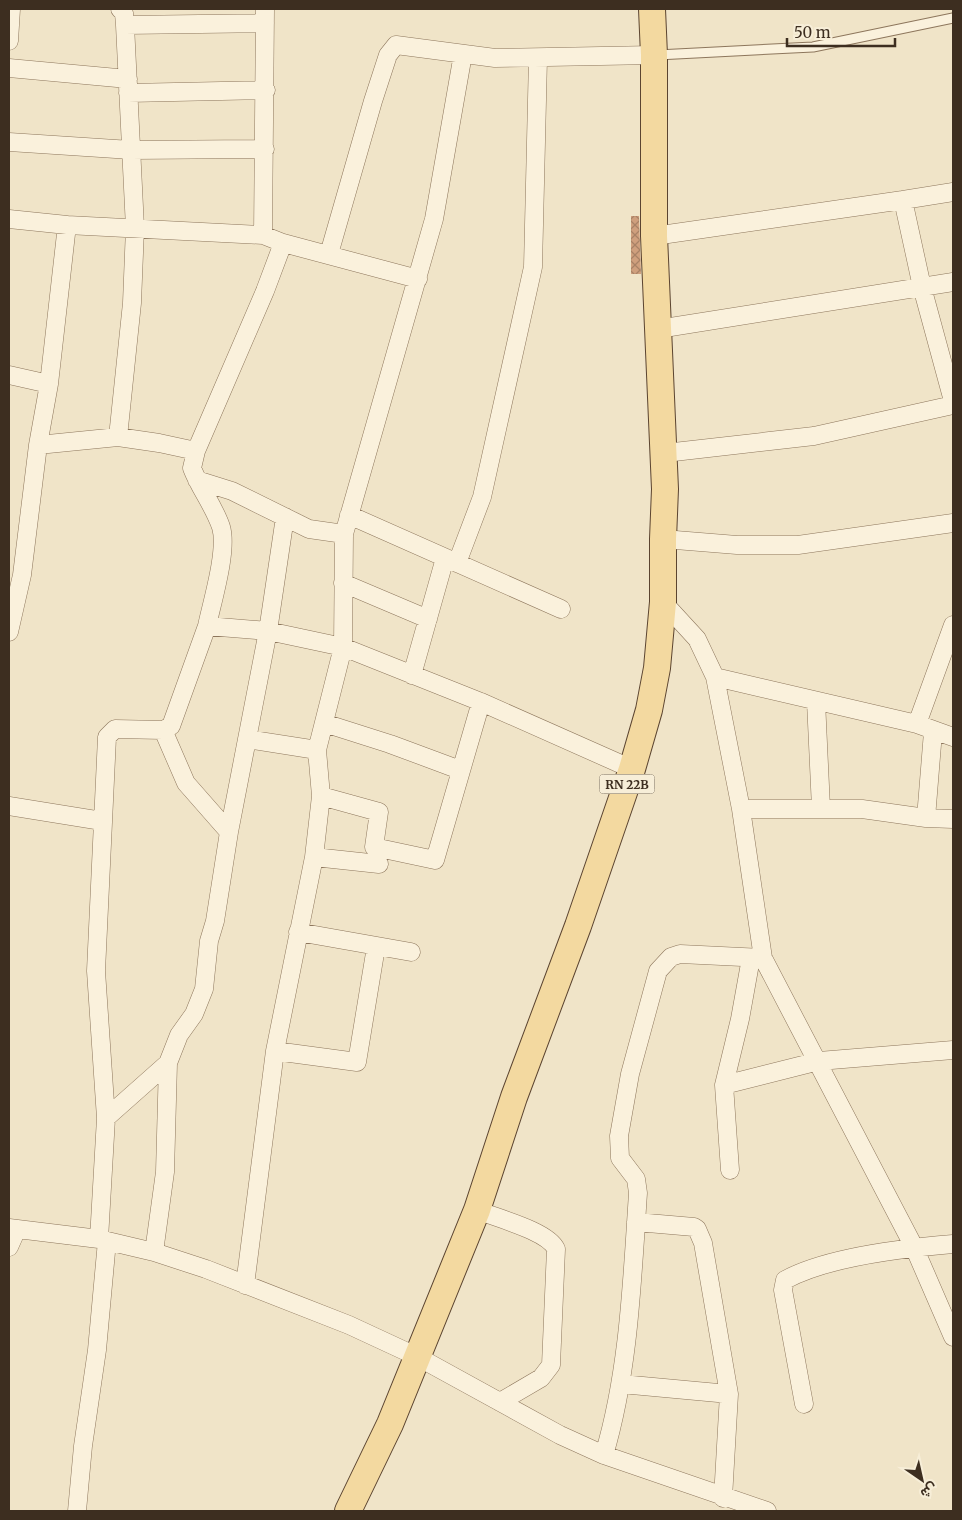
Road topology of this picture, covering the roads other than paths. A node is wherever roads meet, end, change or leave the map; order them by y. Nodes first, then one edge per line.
1 (11, 9) edge
2 (652, 9) edge
3 (265, 16) edge
4 (122, 17) edge
5 (953, 18) edge
6 (9, 41) edge
7 (462, 54) junction
8 (654, 55) junction
9 (538, 58) junction
10 (9, 68) edge
11 (128, 86) junction
12 (266, 90) junction
13 (9, 142) edge
14 (265, 149) junction
15 (131, 150) junction
16 (953, 192) edge
17 (903, 200) junction
18 (9, 219) edge
19 (67, 225) junction
20 (135, 228) junction
21 (263, 235) junction
22 (654, 236) junction
23 (283, 243) junction
24 (329, 254) junction
25 (418, 279) junction
26 (953, 282) edge
27 (922, 287) junction
28 (658, 329) junction
29 (9, 375) edge
30 (49, 384) junction
31 (953, 401) edge
32 (953, 406) edge
33 (118, 437) junction
34 (38, 445) junction
35 (196, 451) junction
36 (664, 453) junction
37 (197, 480) junction
38 (349, 515) junction
39 (285, 517) junction
40 (953, 523) edge
41 (344, 534) junction
42 (663, 539) junction
43 (451, 561) junction
44 (343, 583) junction
45 (664, 602) junction
46 (560, 609) dead end
47 (428, 619) junction
48 (953, 625) edge
49 (206, 626) junction
50 (268, 631) junction
51 (9, 632) edge
52 (342, 647) junction
53 (412, 675) junction
54 (715, 676) junction
55 (816, 701) junction
56 (481, 702) junction
57 (324, 723) junction
58 (925, 728) junction
59 (163, 730) junction
60 (953, 737) edge
61 (247, 739) junction
62 (317, 750) junction
63 (632, 769) junction
64 (460, 770) junction
65 (320, 796) junction
66 (9, 806) edge
67 (821, 808) junction
68 (741, 809) junction
69 (926, 818) junction
70 (953, 819) edge
71 (102, 821) junction
72 (229, 832) junction
73 (314, 857) junction
74 (379, 864) dead end
75 (298, 932) junction
76 (376, 947) junction
77 (411, 952) dead end
78 (757, 958) junction
79 (953, 1050) edge
80 (275, 1051) junction
81 (818, 1061) junction
82 (168, 1063) junction
83 (724, 1085) junction
84 (106, 1118) junction
85 (730, 1170) dead end
86 (477, 1210) junction
87 (636, 1222) junction
88 (13, 1229) edge
89 (103, 1240) junction
90 (953, 1244) edge
91 (9, 1247) edge
92 (914, 1247) junction
93 (154, 1252) junction
94 (245, 1285) junction
95 (953, 1337) edge
96 (418, 1357) junction
97 (621, 1384) junction
98 (729, 1394) junction
99 (500, 1402) junction
100 (804, 1404) dead end
101 (604, 1456) junction
102 (724, 1498) junction
103 (77, 1511) edge
104 (348, 1511) edge
105 (767, 1511) edge

1 - 6 street
2 - 8 main road, RN 22B
3 - 4 street
3 - 12 street
4 - 11 street
5 - 8 lane
7 - 9 street
7 - 24 street
7 - 25 street
8 - 9 street
8 - 22 main road, RN 22B
9 - 43 street
10 - 11 street
11 - 12 street
11 - 15 street
12 - 14 street
13 - 15 street
14 - 15 street
14 - 21 street
15 - 20 street
16 - 17 street
17 - 22 street
17 - 27 street
18 - 19 street
19 - 20 street
19 - 30 street
20 - 21 street
20 - 33 street
21 - 23 street
22 - 28 main road, RN 22B
23 - 24 street
23 - 35 street
24 - 25 street
25 - 38 street
26 - 27 street
27 - 28 street
27 - 31 street
28 - 36 main road, RN 22B
29 - 30 street
30 - 34 street
32 - 36 street
33 - 34 street
33 - 35 street
34 - 51 street
35 - 37 street
36 - 42 main road, RN 22B
37 - 39 street
37 - 49 street
38 - 41 street
38 - 43 street
39 - 41 street
39 - 50 street
40 - 42 street
41 - 44 street
42 - 45 main road, RN 22B
43 - 46 street
43 - 47 street
44 - 47 street
44 - 52 street
45 - 54 street
45 - 63 main road, RN 22B
47 - 53 street
48 - 58 street
49 - 50 street
49 - 59 street
50 - 52 street
50 - 61 street
52 - 53 street
52 - 57 street
53 - 56 street
54 - 55 street
54 - 68 street
55 - 58 street
55 - 67 street
56 - 63 street
56 - 64 street
57 - 62 street
57 - 64 street
58 - 60 street
58 - 69 street
59 - 71 street
59 - 72 street
61 - 62 street
61 - 72 street
62 - 65 street
63 - 86 main road, RN 22B
64 - 65 street
65 - 73 street
66 - 71 street
67 - 68 street
67 - 69 street
68 - 78 street
69 - 70 street
71 - 84 street
72 - 82 street
73 - 74 street
73 - 75 street
75 - 76 street
75 - 80 street
76 - 77 street
76 - 80 street
78 - 81 street
78 - 83 street
78 - 87 street
79 - 81 street
80 - 94 street
81 - 83 street
81 - 92 street
82 - 84 street
82 - 93 street
83 - 85 street
84 - 89 street
86 - 96 main road, RN 22B
86 - 99 street
87 - 97 street
87 - 98 street
88 - 89 street
88 - 91 street
89 - 93 street
89 - 103 street
90 - 92 street
92 - 95 street
92 - 100 street
93 - 94 street
94 - 96 street
96 - 99 street
96 - 104 main road, RN 22B
97 - 98 street
97 - 101 street
98 - 102 street
99 - 101 street
101 - 102 street
102 - 105 street

